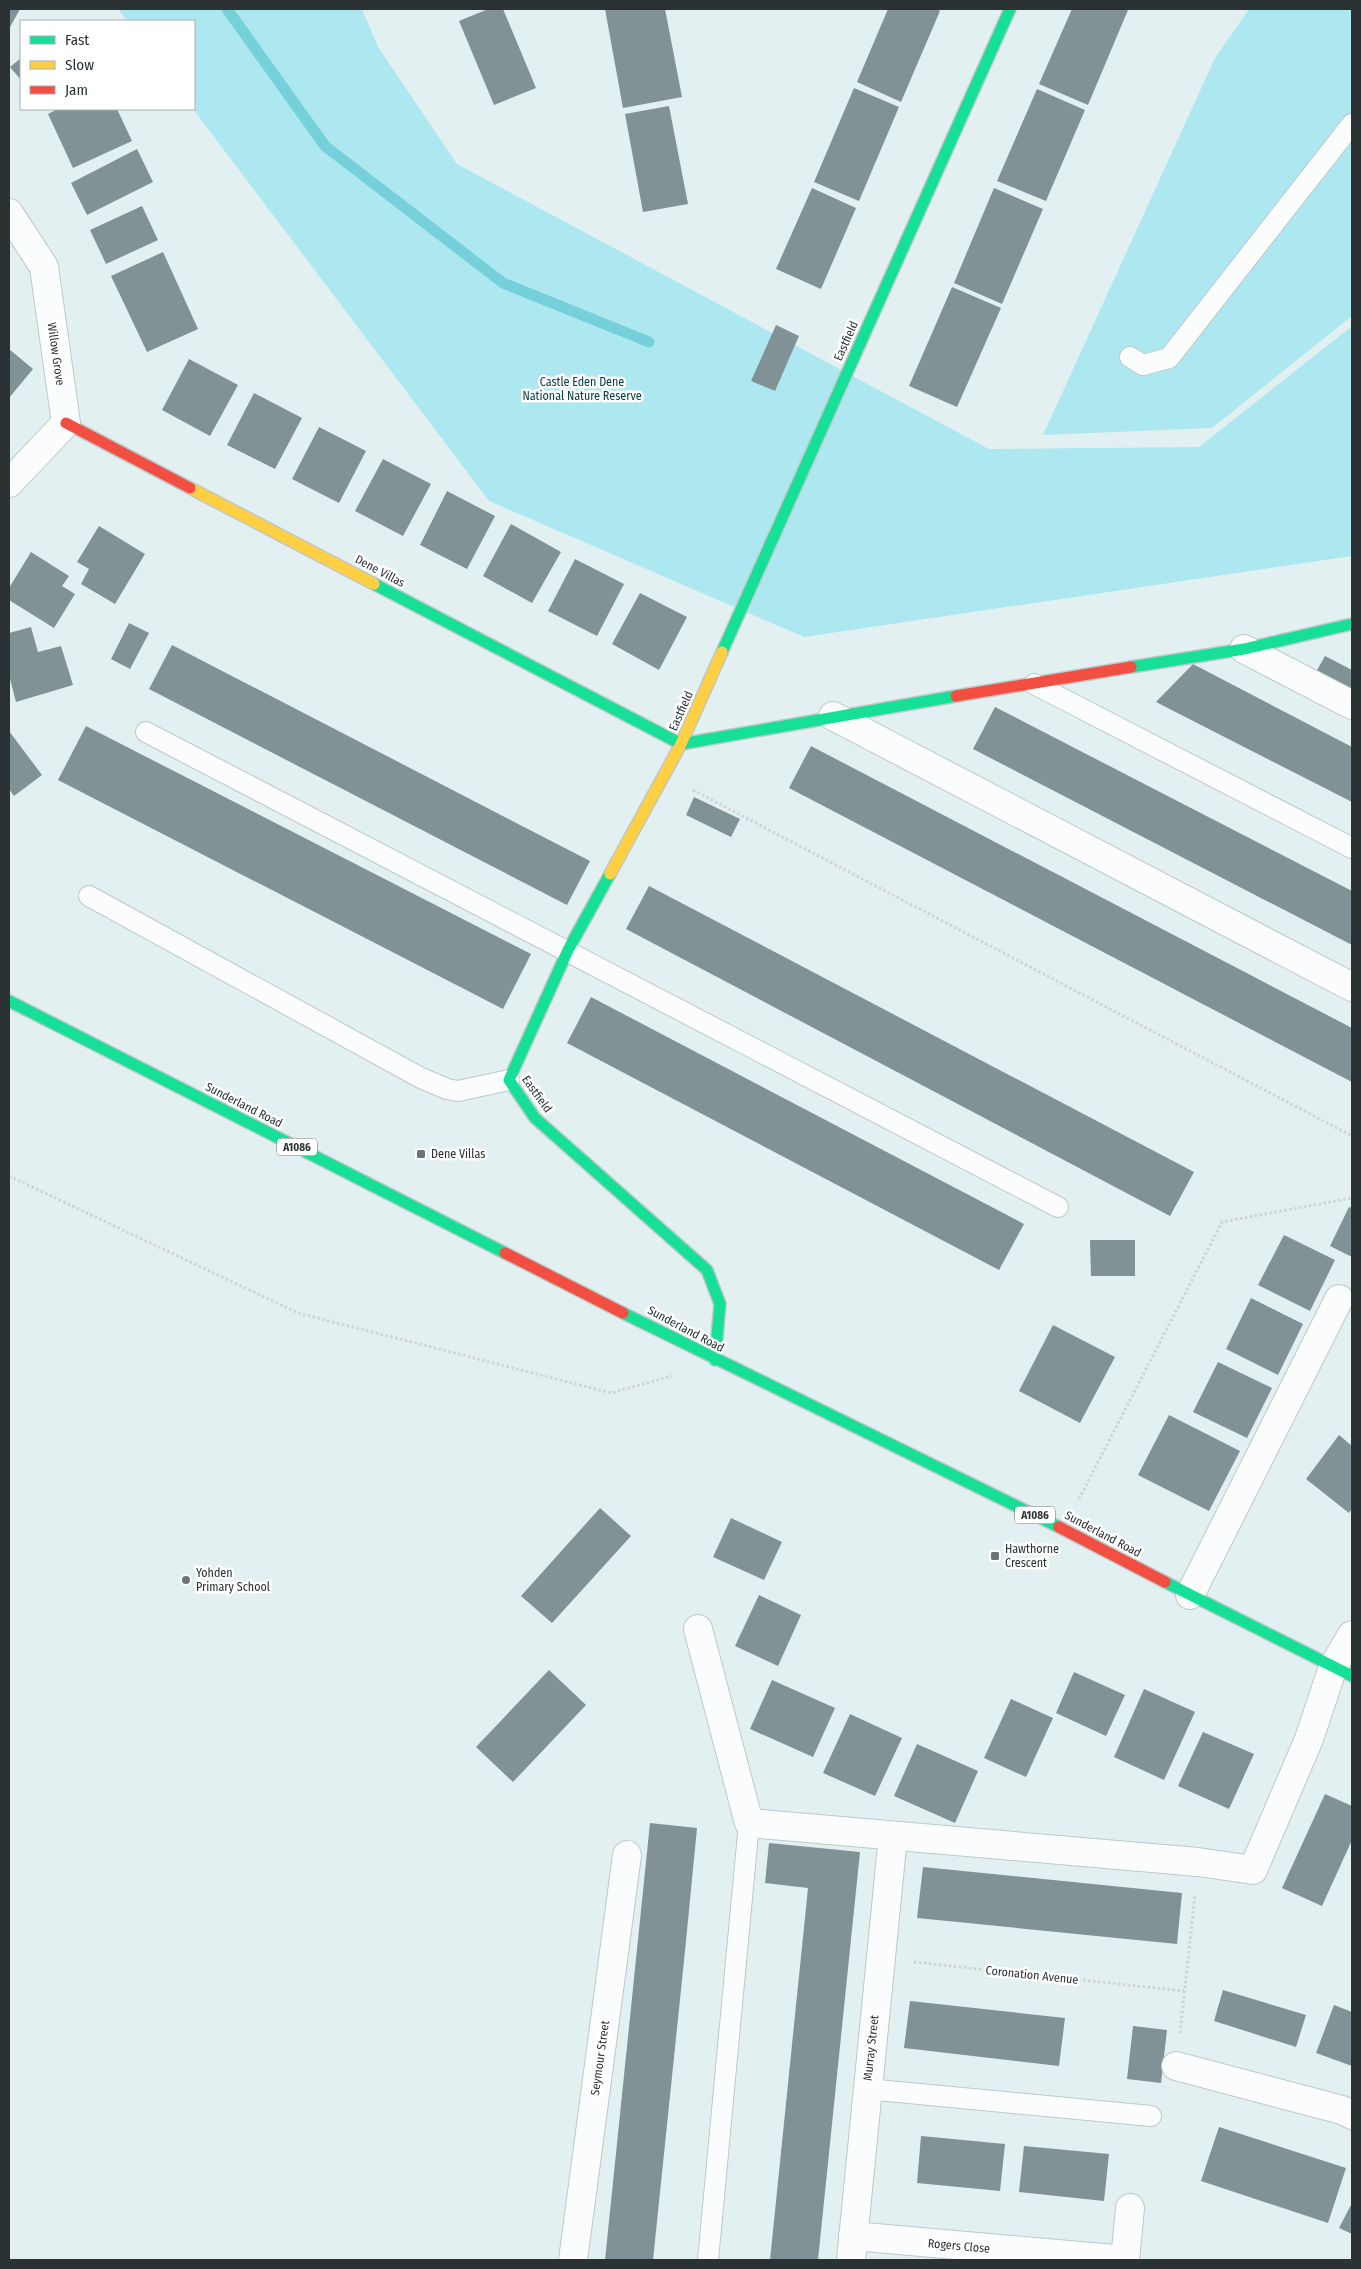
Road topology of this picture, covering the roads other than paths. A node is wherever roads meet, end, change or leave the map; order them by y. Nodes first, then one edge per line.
1 (1010, 9) edge
2 (1352, 124) edge
3 (9, 213) edge
4 (1130, 357) dead end
5 (66, 423) junction
6 (9, 482) edge
7 (1352, 624) edge
8 (1244, 648) junction
9 (1034, 684) junction
10 (1352, 705) edge
11 (833, 716) junction
12 (146, 732) dead end
13 (681, 744) junction
14 (1352, 848) edge
15 (89, 896) dead end
16 (568, 950) junction
17 (1352, 987) edge
18 (9, 1001) edge
19 (509, 1080) junction
20 (1058, 1206) dead end
21 (1339, 1299) dead end
22 (714, 1360) junction
23 (1190, 1595) junction
24 (698, 1629) dead end
25 (1352, 1635) edge
26 (1343, 1671) edge
27 (749, 1823) junction
28 (892, 1836) junction
29 (627, 1856) dead end
30 (1176, 2066) road end
31 (867, 2089) junction
32 (1352, 2115) edge
33 (1151, 2116) dead end
34 (1130, 2208) dead end
35 (852, 2248) edge
36 (573, 2260) edge
37 (708, 2260) edge
38 (1125, 2260) edge

1 - 13 street, Eastfield
2 - 4 lane
3 - 5 street, Willow Grove
5 - 6 street
5 - 13 street, Dene Villas
7 - 8 street
8 - 9 street
8 - 10 street
9 - 11 street
9 - 14 lane
11 - 13 street
11 - 17 street
12 - 16 lane
13 - 16 street, Eastfield
15 - 19 lane
16 - 19 street, Eastfield
16 - 20 lane
18 - 22 street, Sunderland Road / A1086
19 - 22 street, Eastfield
21 - 23 street
22 - 23 street, Sunderland Road / A1086
23 - 26 street, Sunderland Road / A1086
24 - 27 street
25 - 26 street
26 - 28 street
27 - 28 street
27 - 37 lane
28 - 31 street, Murray Street
29 - 36 street, Seymour Street
30 - 32 street
31 - 33 lane
31 - 35 street, Murray Street
34 - 38 street, Rogers Close
35 - 38 street, Rogers Close

